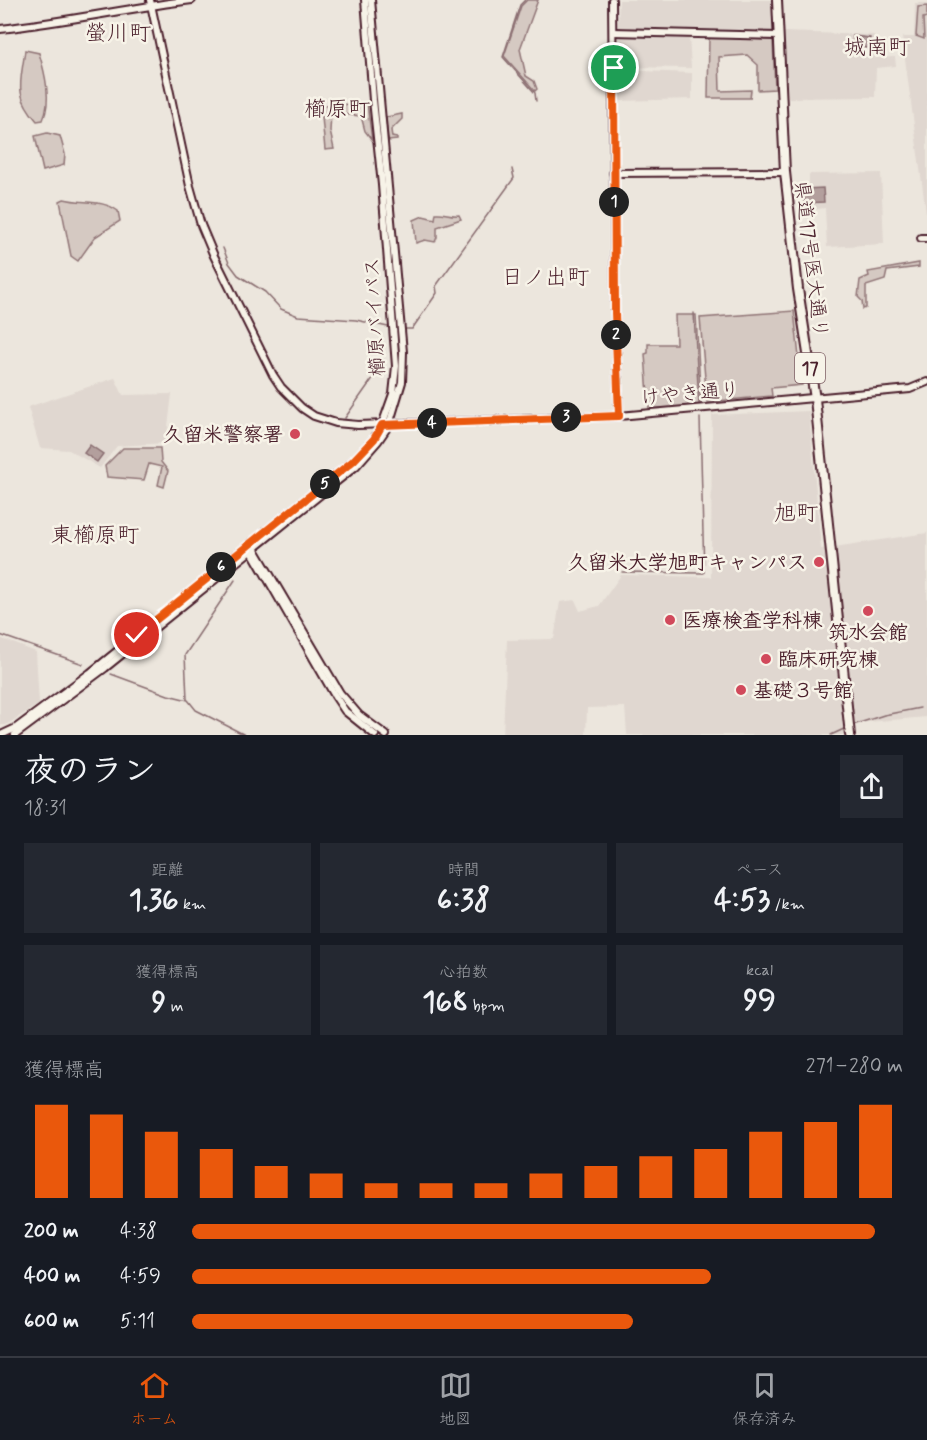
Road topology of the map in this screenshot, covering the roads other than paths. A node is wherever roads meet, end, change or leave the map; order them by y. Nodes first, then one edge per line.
1 (192, 0) edge
2 (365, 0) edge
3 (372, 0) edge
4 (612, 0) edge
5 (777, 0) edge
6 (150, 2) edge
7 (0, 29) edge
8 (613, 32) junction
9 (778, 36) junction
10 (784, 172) junction
11 (613, 173) junction
12 (927, 382) edge
13 (814, 399) junction
14 (619, 416) junction
15 (382, 425) junction
16 (389, 425) junction
17 (253, 548) junction
18 (92, 675) junction
19 (1, 735) edge
20 (15, 735) edge
21 (375, 735) edge
22 (386, 735) edge
23 (850, 735) edge

1 - 6 street
2 - 15 street, 櫛原バイパス
3 - 16 street, 櫛原バイパス
4 - 8 street
5 - 9 main road, 県道17号医大通り / 17
6 - 7 street
6 - 15 street, けやき通り
8 - 9 street
8 - 11 street
9 - 10 main road, 県道17号医大通り / 17
10 - 11 street
10 - 13 main road, 県道17号医大通り / 17
11 - 14 street
12 - 13 street, けやき通り
13 - 14 street, けやき通り
13 - 23 main road, 県道17号医大通り / 17
14 - 16 street, けやき通り
15 - 16 street, けやき通り
15 - 17 street, 櫛原バイパス
16 - 17 street, 櫛原バイパス
17 - 18 street, 櫛原バイパス
17 - 21 street
17 - 22 street
18 - 19 street, 櫛原バイパス
18 - 20 street, 櫛原バイパス

